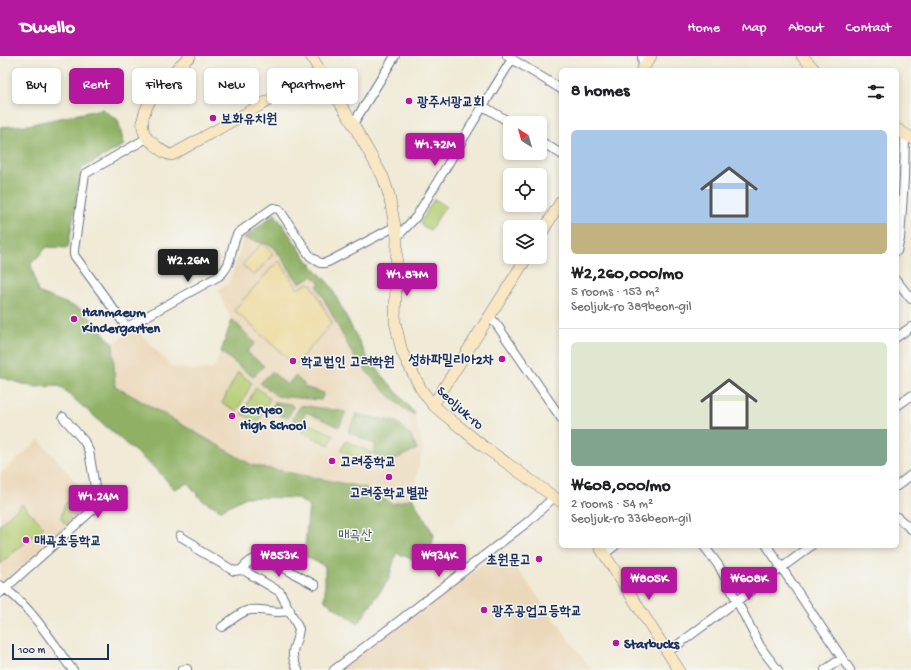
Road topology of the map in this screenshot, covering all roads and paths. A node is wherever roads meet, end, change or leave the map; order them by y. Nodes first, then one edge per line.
1 (190, 56) edge
2 (311, 56) edge
3 (395, 56) edge
4 (642, 56) edge
5 (651, 56) edge
6 (802, 56) edge
7 (509, 57) edge
8 (319, 68) edge
9 (643, 68) edge
10 (644, 68) edge
11 (813, 68) edge
12 (559, 88) edge
13 (267, 101) edge
14 (341, 104) edge
15 (483, 106) junction
16 (503, 118) edge
17 (353, 124) junction
18 (904, 134) edge
19 (147, 138) junction
20 (547, 145) edge
21 (559, 153) edge
22 (559, 204) edge
23 (547, 224) edge
24 (396, 232) junction
25 (899, 243) edge
26 (523, 264) edge
27 (899, 284) edge
28 (911, 299) edge
29 (490, 317) junction
30 (911, 327) edge
31 (899, 336) edge
32 (911, 396) edge
33 (433, 405) junction
34 (899, 405) edge
35 (559, 415) edge
36 (63, 417) dead end
37 (911, 475) edge
38 (899, 484) edge
39 (558, 499) edge
40 (899, 519) edge
41 (911, 529) edge
42 (180, 536) dead end
43 (706, 548) edge
44 (768, 548) edge
45 (808, 548) edge
46 (601, 550) edge
47 (782, 568) junction
48 (241, 570) junction
49 (315, 585) dead end
50 (2, 589) edge
51 (737, 600) junction
52 (290, 610) junction
53 (222, 627) dead end
54 (668, 652) junction
55 (842, 658) junction
56 (73, 670) edge
57 (298, 670) edge
58 (334, 670) edge
59 (679, 670) edge
60 (778, 670) edge
61 (825, 670) edge
62 (850, 670) edge

1 - 19 main road
2 - 8 main road, Seoljuk-ro
3 - 17 street
4 - 9 street
5 - 10 main road
6 - 11 main road
7 - 12 street
7 - 15 street
13 - 19 main road
14 - 17 main road, Seoljuk-ro
15 - 16 street
15 - 24 street
17 - 24 main road, Seoljuk-ro
18 - 25 street
19 - 24 street
20 - 21 street
22 - 23 main road
24 - 33 main road, Seoljuk-ro
26 - 29 main road
27 - 28 street
29 - 33 main road
29 - 35 street
30 - 31 street
32 - 34 street
33 - 39 main road, Seoljuk-ro
36 - 50 street
37 - 38 street
39 - 58 street
40 - 41 street
42 - 48 street
43 - 51 street
44 - 47 street
45 - 47 street
46 - 54 main road
47 - 51 street
47 - 55 street
48 - 49 street
48 - 52 street
50 - 56 street
51 - 54 street
51 - 60 street
52 - 53 street
52 - 57 street
54 - 59 main road
55 - 61 street
55 - 62 street

